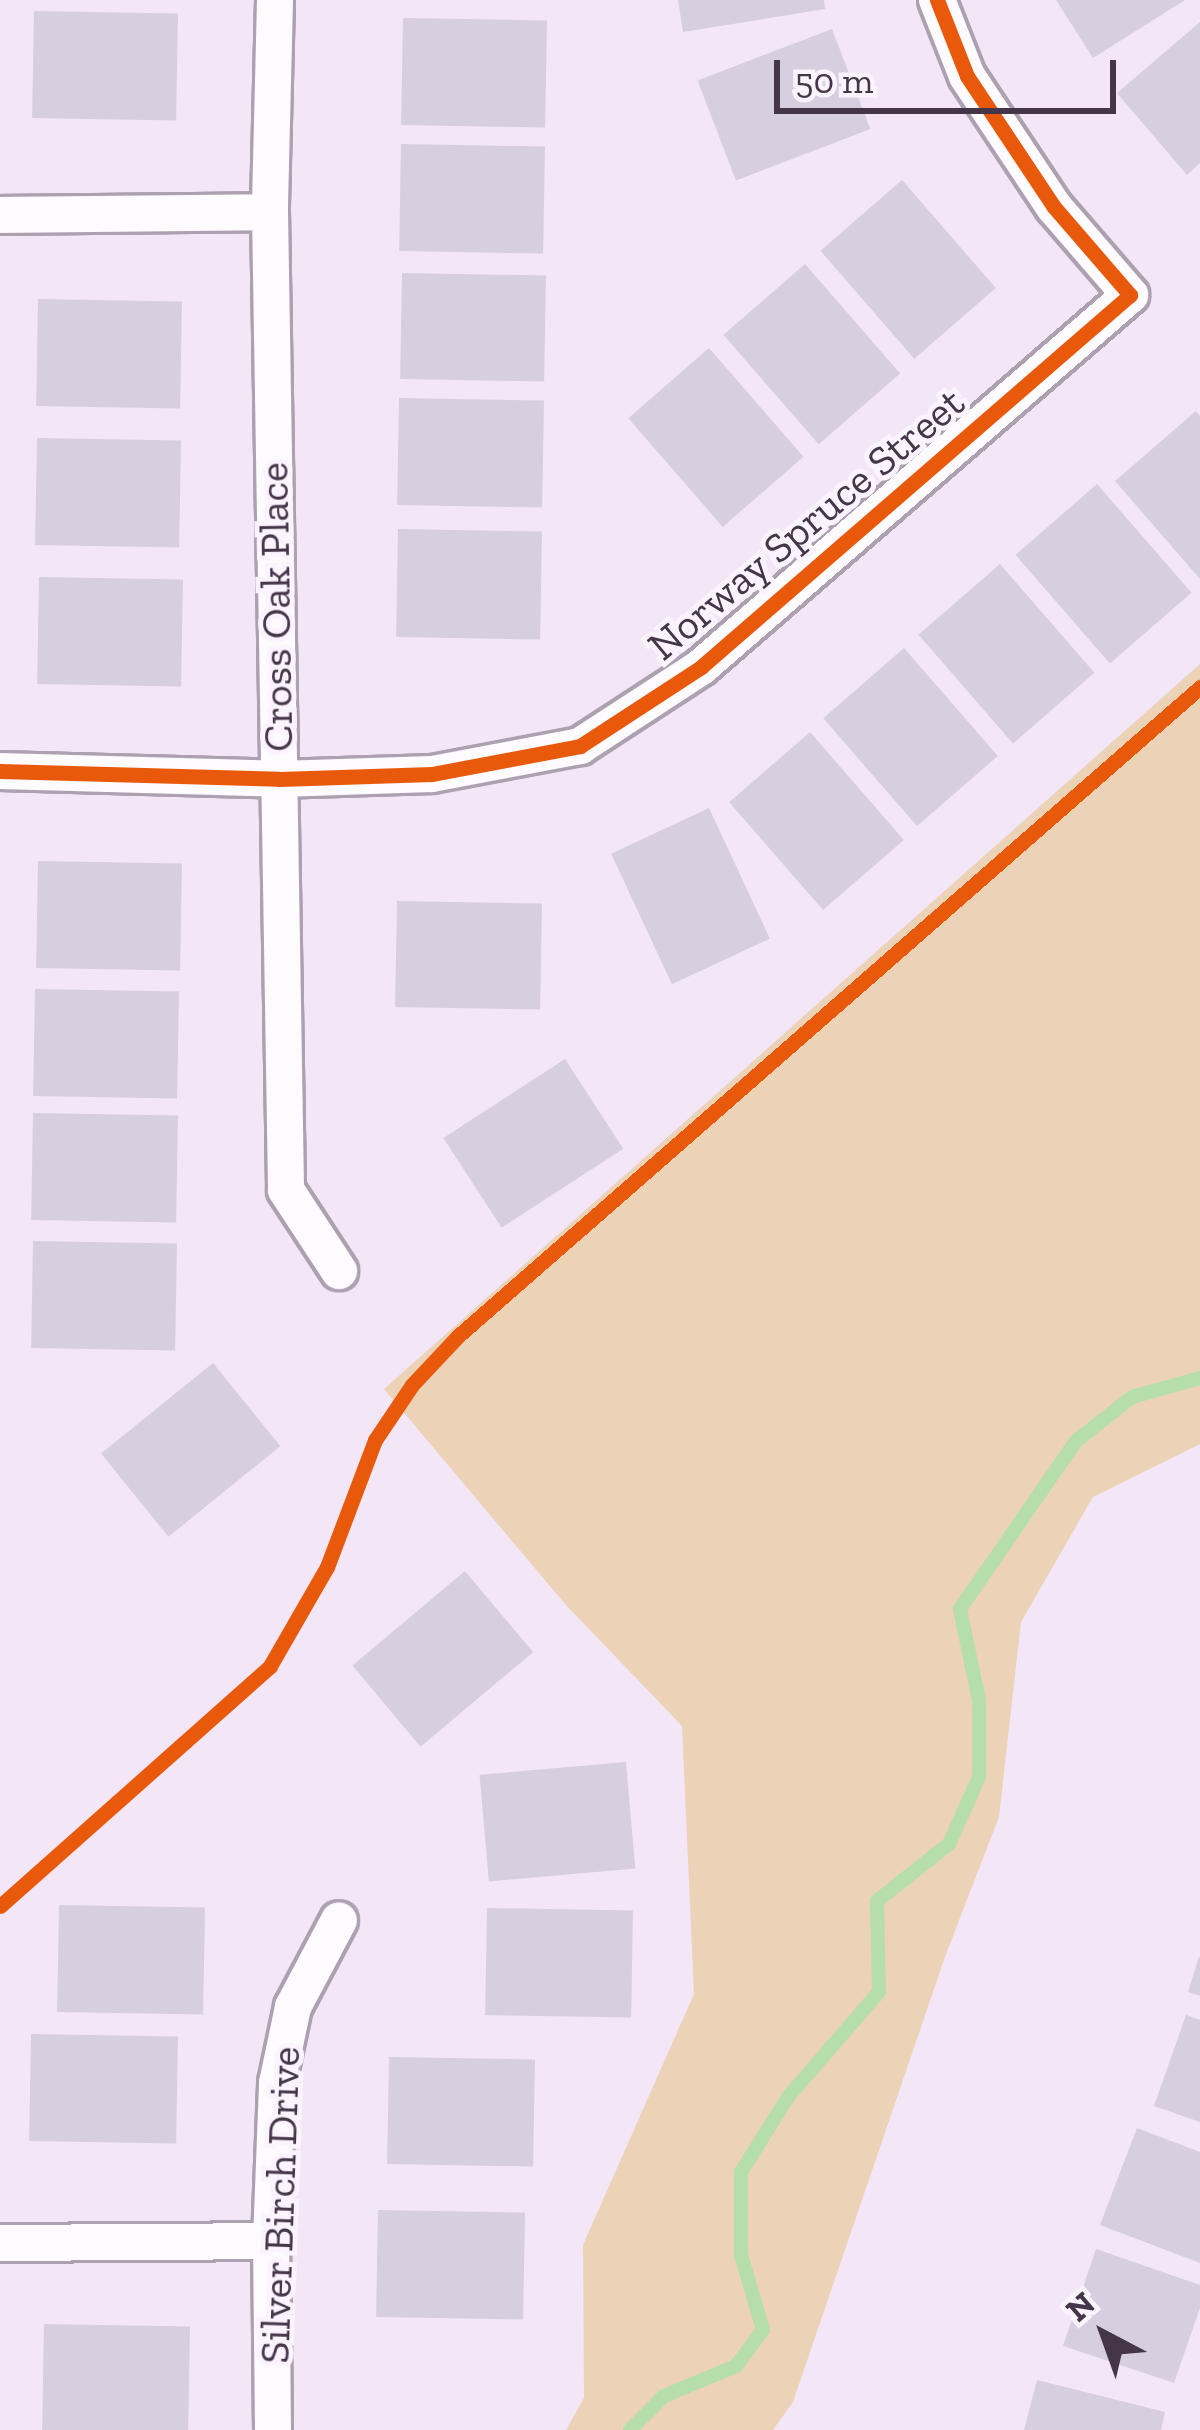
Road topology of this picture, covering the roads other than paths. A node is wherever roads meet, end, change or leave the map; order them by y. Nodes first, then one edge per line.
1 (275, 0) edge
2 (937, 0) edge
3 (270, 212) junction
4 (0, 215) edge
5 (0, 771) edge
6 (279, 779) junction
7 (339, 1271) dead end
8 (339, 1920) dead end
9 (271, 2241) junction
10 (0, 2243) edge
11 (273, 2430) edge

1 - 3 street, Cross Oak Place
2 - 6 street, Norway Spruce Street
3 - 4 street
3 - 6 street, Cross Oak Place
5 - 6 street, Norway Spruce Street
6 - 7 street, Cross Oak Place
8 - 9 street, Silver Birch Drive
9 - 10 street
9 - 11 street, Silver Birch Drive

